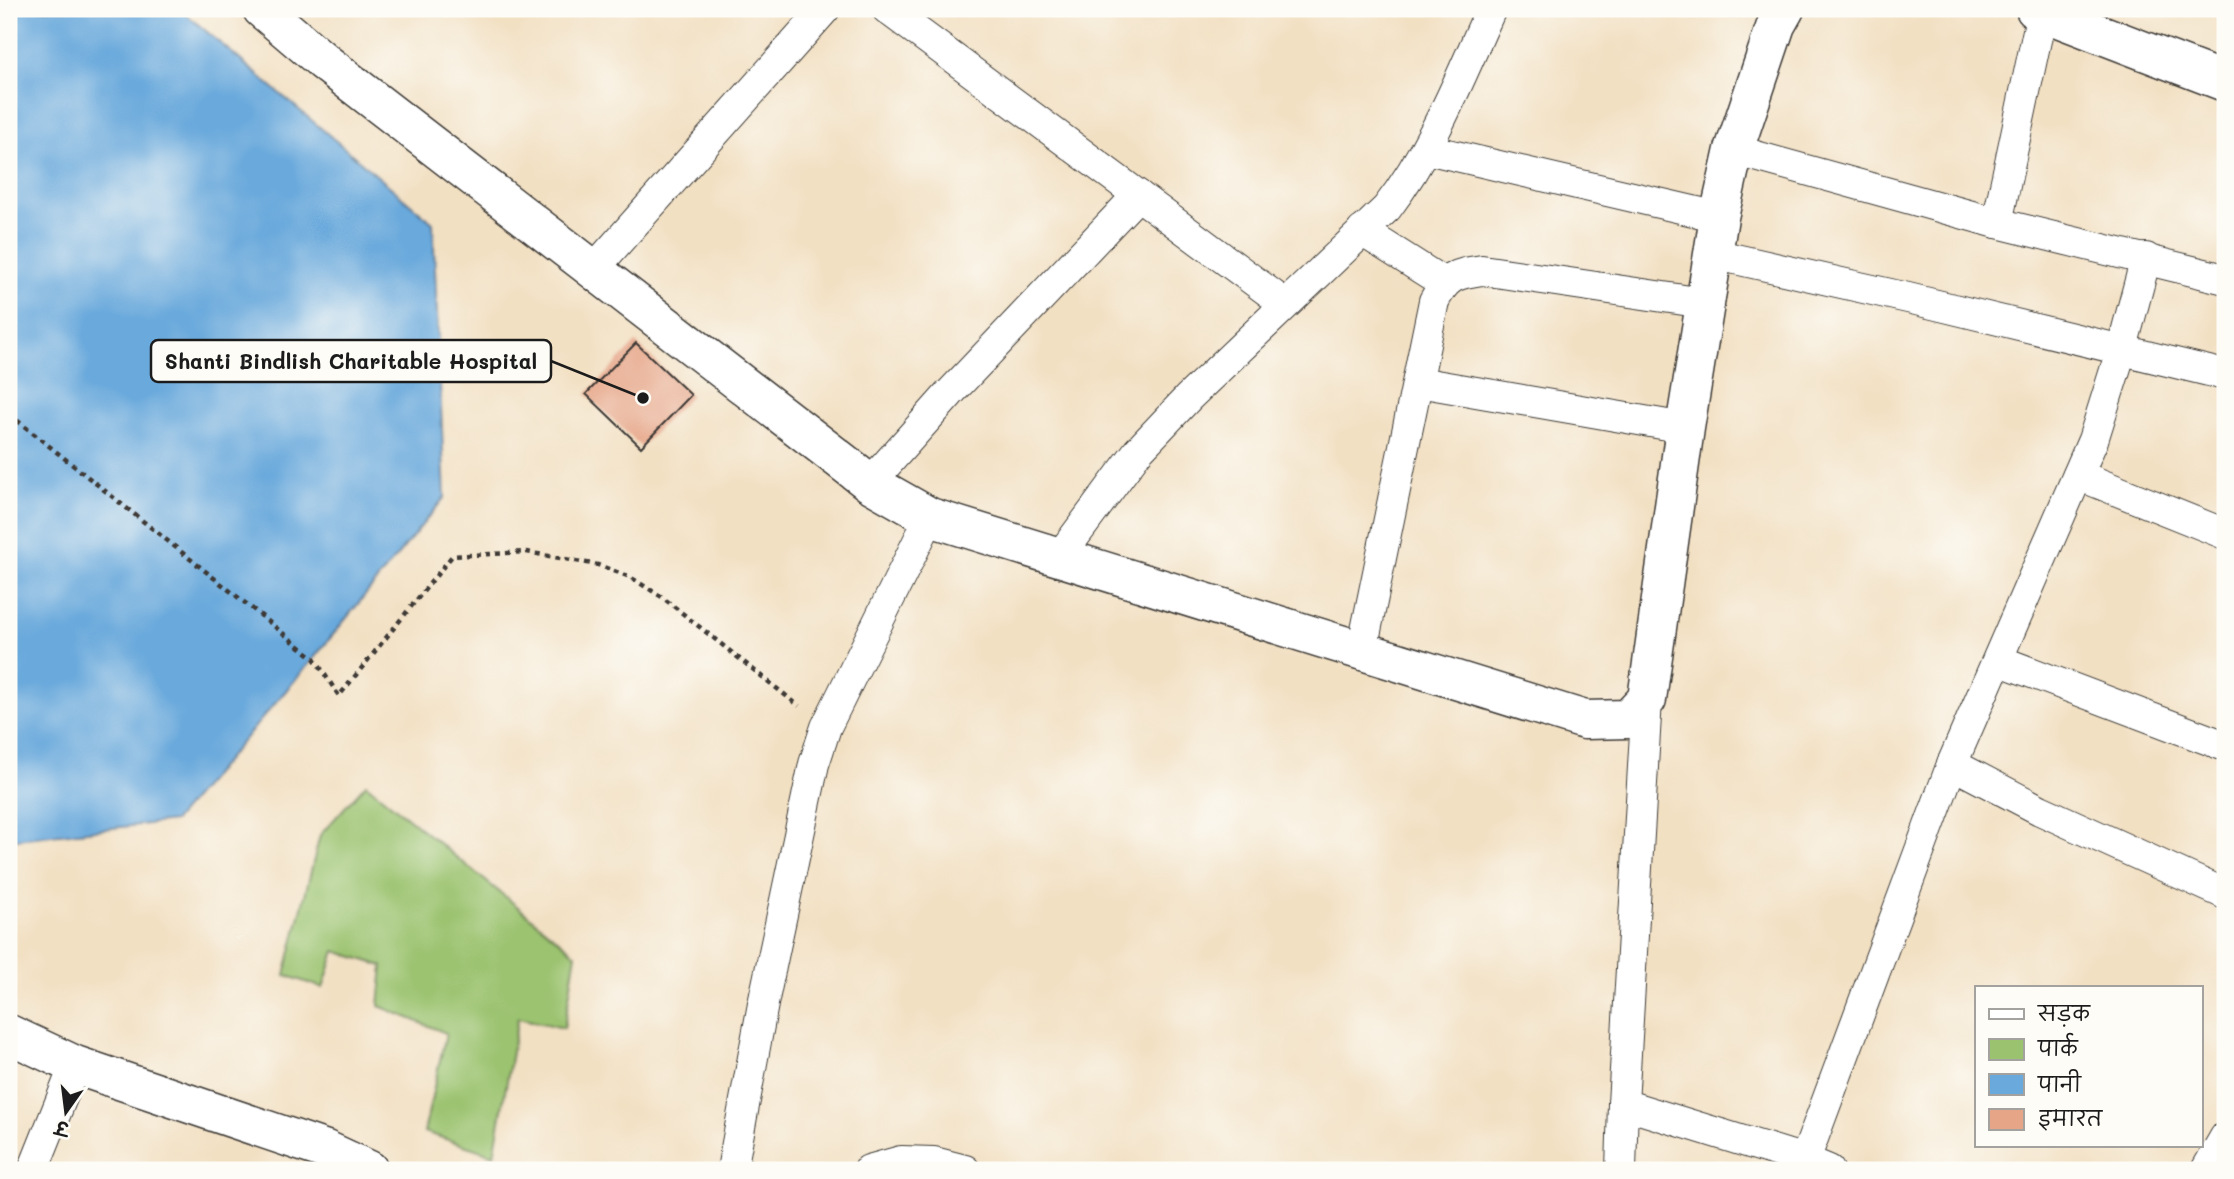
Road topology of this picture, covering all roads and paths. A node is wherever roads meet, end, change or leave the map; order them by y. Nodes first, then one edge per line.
1 (262, 9) edge
2 (825, 9) edge
3 (887, 9) edge
4 (1491, 9) edge
5 (1785, 9) edge
6 (2039, 10) edge
7 (2225, 82) edge
8 (1426, 149) junction
9 (1734, 149) junction
10 (1138, 195) junction
11 (1719, 217) junction
12 (1997, 223) junction
13 (1362, 231) junction
14 (1713, 254) junction
15 (2146, 258) junction
16 (593, 270) junction
17 (2225, 279) edge
18 (1444, 283) junction
19 (1704, 303) junction
20 (1284, 304) junction
21 (2122, 348) junction
22 (2225, 375) edge
23 (1418, 382) junction
24 (9, 414) edge
25 (1685, 428) junction
26 (2078, 475) junction
27 (870, 483) junction
28 (930, 517) junction
29 (2225, 534) edge
30 (1060, 556) junction
31 (1362, 650) junction
32 (1998, 660) junction
33 (1647, 699) junction
34 (826, 727) junction
35 (2225, 746) edge
36 (1952, 764) junction
37 (2225, 894) edge
38 (9, 1034) edge
39 (75, 1065) junction
40 (1623, 1104) junction
41 (2225, 1137) edge
42 (324, 1160) edge
43 (1817, 1165) edge
44 (38, 1169) edge
45 (369, 1170) edge
46 (732, 1170) edge
47 (869, 1170) edge
48 (965, 1170) edge
49 (1621, 1170) edge
50 (2206, 1170) edge

1 - 16 main road
2 - 16 street
3 - 10 street
4 - 8 street
5 - 9 main road
6 - 7 main road
6 - 12 street
8 - 11 street
8 - 13 street
9 - 11 main road
9 - 12 street
10 - 20 street
10 - 27 street
11 - 14 main road
12 - 15 street
13 - 18 street
13 - 20 street
14 - 19 main road
14 - 21 street
15 - 17 street
15 - 21 street
16 - 27 main road
18 - 19 street
18 - 23 street
19 - 25 main road
20 - 30 street
21 - 22 street
21 - 26 street
23 - 25 street
23 - 31 street
24 - 34 path
25 - 33 main road
26 - 29 street
26 - 32 street
27 - 28 main road
28 - 30 main road
28 - 34 street
30 - 31 main road
31 - 33 main road
32 - 35 street
32 - 36 street
33 - 40 street
34 - 46 street
36 - 37 street
36 - 43 street
38 - 39 main road
39 - 42 main road
39 - 44 street
40 - 43 street
40 - 49 street
41 - 50 street
42 - 45 main road
47 - 48 street

